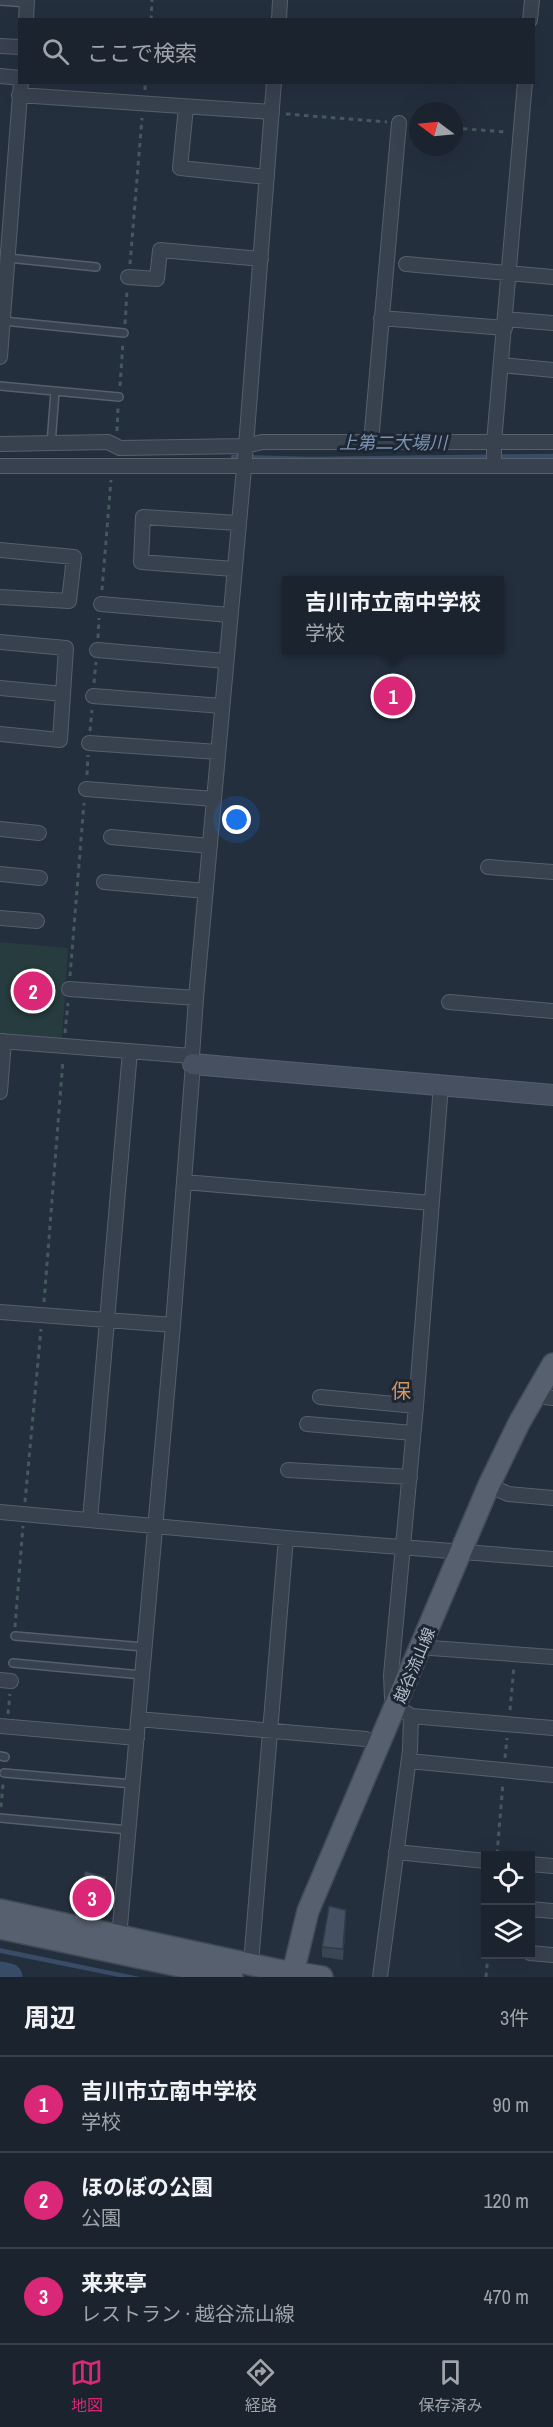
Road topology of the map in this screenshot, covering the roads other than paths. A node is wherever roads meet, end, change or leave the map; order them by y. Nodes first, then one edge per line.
1 (280, 0) edge
2 (532, 0) edge
3 (0, 1) edge
4 (27, 2) edge
5 (26, 18) edge
6 (279, 18) edge
7 (531, 18) edge
8 (0, 46) edge
9 (18, 47) edge
10 (0, 76) edge
11 (18, 78) edge
12 (274, 84) edge
13 (525, 84) edge
14 (20, 89) edge
15 (186, 107) junction
16 (272, 112) junction
17 (399, 123) road end
18 (267, 177) junction
19 (8, 258) junction
20 (261, 259) junction
21 (406, 264) dead end
22 (96, 267) dead end
23 (510, 273) junction
24 (128, 277) dead end
25 (553, 277) edge
26 (381, 318) junction
27 (3, 321) junction
28 (553, 323) edge
29 (506, 324) junction
30 (124, 333) dead end
31 (0, 357) edge
32 (502, 365) junction
33 (553, 370) edge
34 (0, 386) edge
35 (56, 392) junction
36 (119, 398) dead end
37 (371, 442) junction
38 (494, 442) junction
39 (553, 442) edge
40 (0, 444) edge
41 (51, 444) junction
42 (245, 449) junction
43 (0, 466) edge
44 (243, 466) junction
45 (494, 466) junction
46 (553, 466) edge
47 (238, 523) junction
48 (0, 550) edge
49 (234, 569) junction
50 (0, 597) edge
51 (101, 604) road end
52 (230, 615) junction
53 (0, 642) edge
54 (97, 650) road end
55 (226, 660) junction
56 (0, 688) edge
57 (63, 694) junction
58 (93, 696) road end
59 (222, 706) junction
60 (0, 734) edge
61 (89, 743) road end
62 (218, 752) junction
63 (86, 789) road end
64 (214, 799) junction
65 (0, 829) edge
66 (39, 833) dead end
67 (111, 837) dead end
68 (210, 846) junction
69 (488, 867) dead end
70 (553, 872) edge
71 (0, 874) edge
72 (40, 878) dead end
73 (104, 882) dead end
74 (206, 891) junction
75 (0, 918) edge
76 (37, 921) dead end
77 (69, 988) road end
78 (196, 998) junction
79 (448, 1002) dead end
80 (553, 1011) edge
81 (2, 1041) edge
82 (130, 1051) junction
83 (193, 1060) junction
84 (441, 1085) junction
85 (0, 1092) edge
86 (553, 1095) edge
87 (184, 1182) junction
88 (432, 1203) junction
89 (0, 1312) edge
90 (107, 1320) junction
91 (173, 1325) junction
92 (553, 1364) edge
93 (320, 1397) dead end
94 (544, 1397) edge
95 (416, 1406) junction
96 (307, 1424) dead end
97 (413, 1433) junction
98 (288, 1470) dead end
99 (410, 1477) junction
100 (489, 1485) junction
101 (553, 1498) edge
102 (0, 1512) edge
103 (90, 1520) junction
104 (154, 1526) junction
105 (286, 1538) junction
106 (402, 1548) junction
107 (461, 1552) junction
108 (553, 1559) edge
109 (15, 1636) dead end
110 (423, 1644) junction
111 (144, 1647) junction
112 (553, 1658) edge
113 (13, 1663) dead end
114 (142, 1675) junction
115 (404, 1711) junction
116 (138, 1719) junction
117 (0, 1726) edge
118 (553, 1728) edge
119 (271, 1729) junction
120 (137, 1738) junction
121 (380, 1744) junction
122 (409, 1761) junction
123 (4, 1773) dead end
124 (553, 1775) edge
125 (133, 1784) junction
126 (0, 1818) edge
127 (129, 1830) junction
128 (396, 1852) junction
129 (481, 1860) edge
130 (535, 1864) edge
131 (553, 1866) edge
132 (535, 1909) edge
133 (0, 1910) edge
134 (553, 1911) edge
135 (0, 1928) edge
136 (119, 1936) junction
137 (535, 1953) edge
138 (553, 1955) edge
139 (251, 1963) junction
140 (292, 1975) edge
141 (232, 1977) edge
142 (322, 1977) edge
143 (380, 1977) edge

1 - 6 street
2 - 7 street
3 - 4 lane
4 - 5 street
8 - 9 street
10 - 11 street
12 - 16 street
13 - 23 street
14 - 15 street
14 - 19 street
15 - 16 street
15 - 18 street
16 - 18 street
17 - 26 street
18 - 20 street
19 - 22 lane
19 - 27 street
20 - 24 street
20 - 42 street
21 - 23 street
23 - 25 street
23 - 29 street
26 - 29 street
26 - 37 street
27 - 30 lane
27 - 31 street
28 - 29 street
29 - 32 street
32 - 33 street
32 - 38 street
34 - 35 lane
35 - 36 lane
35 - 41 lane
37 - 38 street
37 - 42 street
38 - 39 street
38 - 45 street
40 - 41 street
41 - 42 street
42 - 44 street
43 - 44 street
44 - 45 street
44 - 47 street
45 - 46 street
47 - 49 street
47 - 49 street
48 - 50 street
49 - 52 street
51 - 52 street
52 - 55 street
53 - 57 street
54 - 55 street
55 - 59 street
56 - 57 street
57 - 60 street
58 - 59 street
59 - 62 street
61 - 62 street
62 - 64 street
63 - 64 street
64 - 68 street
65 - 66 street
67 - 68 street
68 - 74 street
69 - 70 street
71 - 72 street
73 - 74 street
74 - 78 street
75 - 76 street
77 - 78 street
78 - 83 street
79 - 80 street
81 - 82 street
81 - 85 street
82 - 83 street
82 - 90 street
83 - 84 street
83 - 87 street
84 - 86 street
84 - 88 street
87 - 88 street
87 - 91 street
88 - 95 street
89 - 90 street
90 - 91 street
90 - 103 street
91 - 104 street
92 - 94 main road, 越谷流山線
93 - 95 street
94 - 100 main road, 越谷流山線
95 - 97 street
96 - 97 street
97 - 99 street
98 - 99 street
99 - 106 street
100 - 101 street
100 - 107 main road, 越谷流山線
102 - 103 street
103 - 104 street
104 - 105 street
104 - 111 street
105 - 106 street
105 - 119 street
106 - 107 street
106 - 115 street
107 - 108 street
107 - 110 main road, 越谷流山線
109 - 111 lane
110 - 112 street
110 - 115 main road, 越谷流山線
111 - 114 street
113 - 114 lane
114 - 116 street
115 - 118 street
115 - 121 main road, 越谷流山線
115 - 122 street
116 - 119 street
116 - 120 street
117 - 120 street
119 - 121 street
119 - 139 street
120 - 125 street
121 - 140 main road, 越谷流山線
122 - 124 street
122 - 128 street
123 - 125 lane
125 - 127 street
126 - 127 lane
127 - 136 street
128 - 129 street
128 - 143 street
130 - 131 street
132 - 134 street
133 - 136 main road
135 - 141 main road
136 - 139 main road
137 - 138 street
139 - 140 main road
140 - 142 main road

